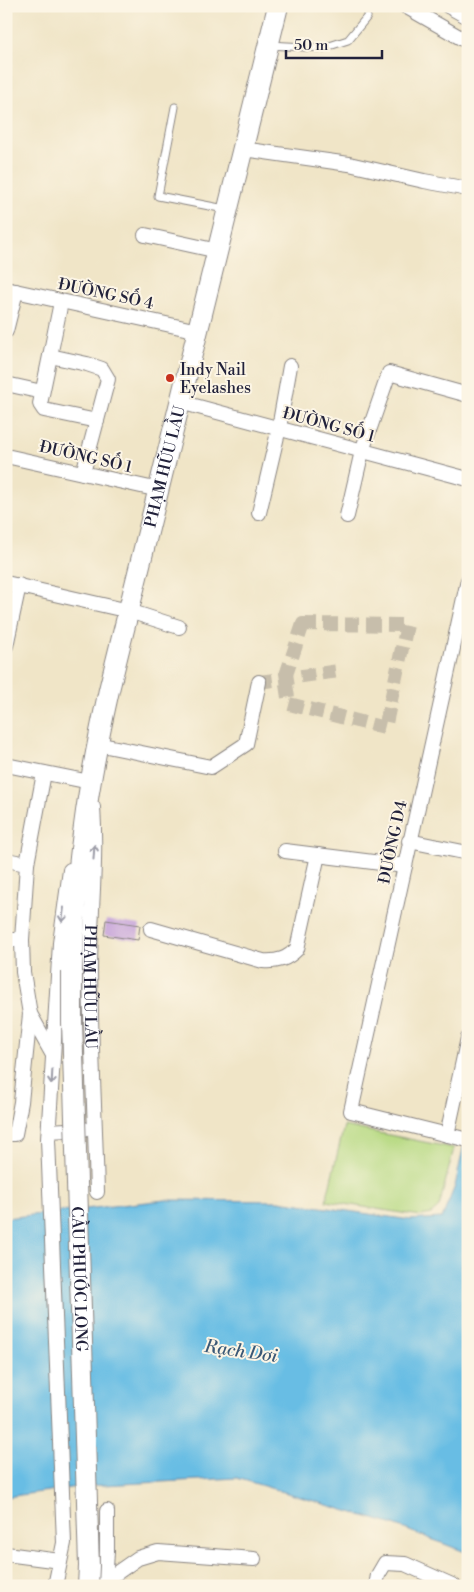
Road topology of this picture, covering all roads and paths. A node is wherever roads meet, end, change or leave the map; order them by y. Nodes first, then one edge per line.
1 (278, 6) edge
2 (405, 6) edge
3 (448, 6) edge
4 (367, 17) dead end
5 (468, 17) edge
6 (468, 42) edge
7 (269, 45) junction
8 (175, 107) dead end
9 (243, 150) junction
10 (468, 189) edge
11 (228, 209) junction
12 (145, 235) dead end
13 (218, 251) junction
14 (11, 290) edge
15 (61, 302) junction
16 (6, 331) edge
17 (198, 331) junction
18 (50, 356) junction
19 (290, 366) dead end
20 (6, 384) edge
21 (42, 392) junction
22 (468, 395) edge
23 (180, 402) junction
24 (97, 421) junction
25 (279, 428) junction
26 (362, 451) junction
27 (6, 456) edge
28 (83, 473) junction
29 (468, 479) edge
30 (159, 490) junction
31 (259, 513) dead end
32 (347, 516) dead end
33 (468, 580) edge
34 (13, 584) edge
35 (129, 611) junction
36 (179, 627) dead end
37 (6, 646) edge
38 (259, 682) dead end
39 (97, 744) junction
40 (6, 765) edge
41 (44, 772) junction
42 (90, 782) junction
43 (410, 841) junction
44 (285, 851) dead end
45 (468, 853) edge
46 (318, 855) junction
47 (6, 860) edge
48 (27, 864) junction
49 (405, 866) junction
50 (151, 929) dead end
51 (6, 940) edge
52 (22, 940) junction
53 (72, 971) joint
54 (30, 1014) junction
55 (468, 1038) edge
56 (53, 1055) junction
57 (95, 1129) junction
58 (6, 1134) edge
59 (49, 1135) junction
60 (458, 1138) edge
61 (97, 1192) dead end
62 (107, 1511) dead end
63 (6, 1554) edge
64 (254, 1558) dead end
65 (60, 1561) junction
66 (99, 1584) edge
67 (55, 1586) edge
68 (376, 1586) edge
69 (454, 1586) edge

1 - 7 main road, PHẠM HỮU LẦU
2 - 6 street
3 - 5 street
4 - 7 lane
7 - 9 main road, PHẠM HỮU LẦU
8 - 11 lane
9 - 10 street
9 - 11 main road, PHẠM HỮU LẦU
11 - 13 main road, PHẠM HỮU LẦU
12 - 13 street
13 - 17 main road, PHẠM HỮU LẦU
14 - 15 street, ĐƯỜNG SỐ 4
14 - 16 street
15 - 17 street, ĐƯỜNG SỐ 4
15 - 18 street
17 - 23 main road, PHẠM HỮU LẦU
18 - 21 street
18 - 24 street
19 - 25 street
20 - 21 street
21 - 24 street
22 - 26 street
23 - 25 street, ĐƯỜNG SỐ 1
23 - 30 main road, PHẠM HỮU LẦU
24 - 28 street
25 - 26 street, ĐƯỜNG SỐ 1
25 - 31 street
26 - 29 street, ĐƯỜNG SỐ 1
26 - 32 street
27 - 28 street, ĐƯỜNG SỐ 1
28 - 30 street, ĐƯỜNG SỐ 1
30 - 35 main road, PHẠM HỮU LẦU
33 - 43 street, ĐƯỜNG D4
34 - 35 street
34 - 37 street
35 - 36 street
35 - 39 main road, PHẠM HỮU LẦU
38 - 39 street
39 - 42 main road, PHẠM HỮU LẦU
40 - 41 street
41 - 42 street
41 - 48 street
42 - 53 main road, PHẠM HỮU LẦU
42 -> 56 street, PHẠM HỮU LẦU
57 -> 42 street, PHẠM HỮU LẦU
43 - 45 street
43 - 49 street, ĐƯỜNG D4
44 - 46 street
46 - 49 street
46 - 50 street
47 - 48 street
48 - 52 street
49 - 60 street, ĐƯỜNG D4
51 - 52 street
52 - 54 street
53 - 66 main road, CẦU PHƯỚC LONG, bridge
54 - 56 street
54 - 58 street
55 - 60 street
56 -> 59 street, PHẠM HỮU LẦU
57 - 59 street
57 - 61 street, PHẠM HỮU LẦU
59 - 65 street, CẦU PHƯỚC LONG
62 - 66 street
63 - 65 street
64 - 66 street
65 - 67 street
68 - 69 street

